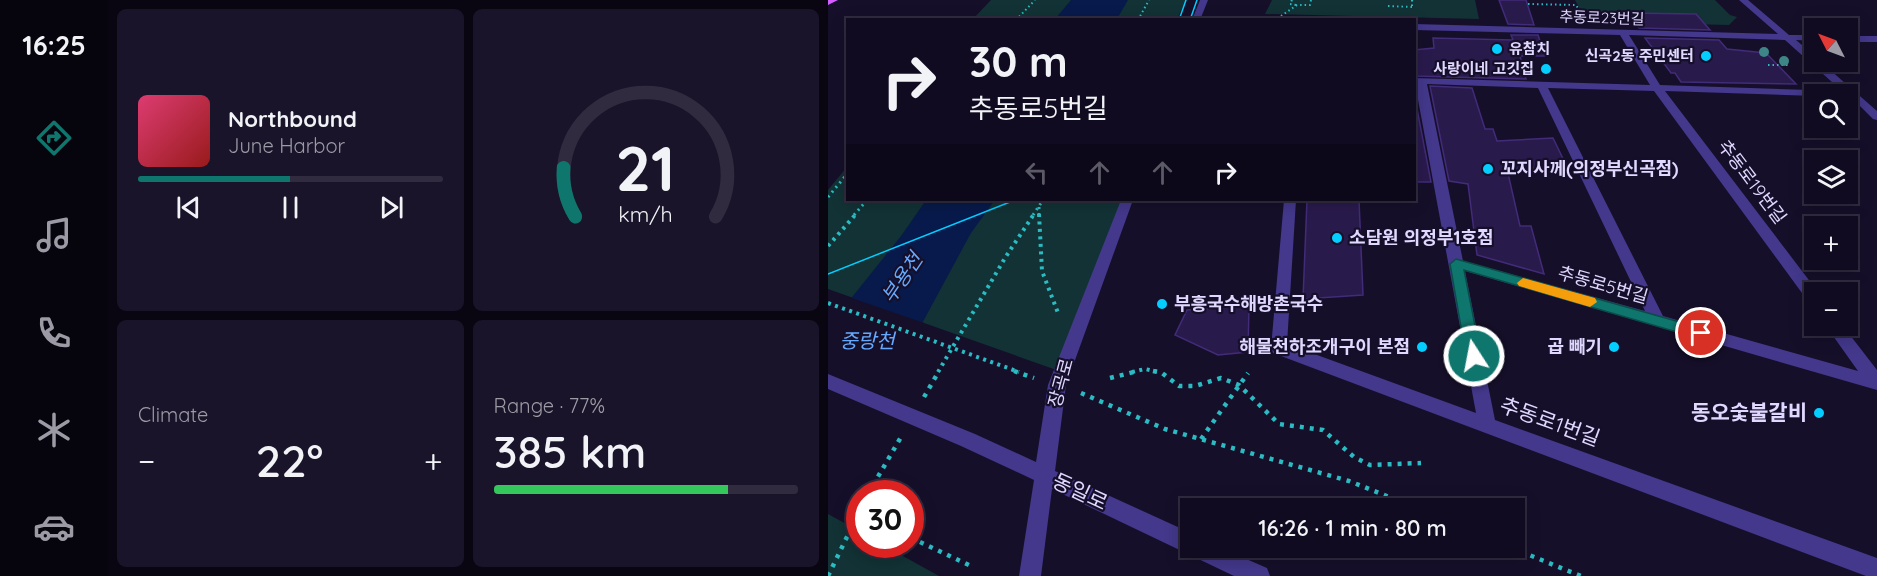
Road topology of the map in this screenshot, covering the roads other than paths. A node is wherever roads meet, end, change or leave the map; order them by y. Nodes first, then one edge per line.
1 (834, 0) edge
2 (1204, 0) edge
3 (1743, 0) edge
4 (828, 3) edge
5 (1197, 18) edge
6 (1416, 27) edge
7 (1623, 33) junction
8 (1788, 37) junction
9 (1804, 38) edge
10 (1858, 39) edge
11 (1877, 39) edge
12 (1804, 51) edge
13 (1827, 72) edge
14 (1418, 81) edge
15 (1841, 84) edge
16 (1542, 85) junction
17 (1657, 88) junction
18 (1804, 93) edge
19 (1858, 100) edge
20 (1877, 117) edge
21 (1127, 201) edge
22 (1290, 201) edge
23 (1456, 264) junction
24 (1804, 285) edge
25 (1658, 321) junction
26 (1842, 336) edge
27 (828, 381) edge
28 (1877, 383) edge
29 (1487, 425) junction
30 (1044, 475) junction
31 (1180, 539) edge
32 (1220, 558) edge
33 (1877, 568) edge
34 (1030, 576) edge
35 (1259, 576) edge

1 - 4 main road
2 - 5 street
3 - 8 street
6 - 7 street, 추동로23번길
7 - 8 street, 추동로23번길
7 - 17 street, 추동로19번길
8 - 9 street, 추동로23번길
8 - 12 street
10 - 11 street
13 - 15 street
14 - 16 street
14 - 23 street
16 - 17 street
16 - 25 street
17 - 18 street
17 - 24 street, 추동로19번길
19 - 20 street
21 - 30 street, 장곡로
22 - 29 street, 추동로1번길
23 - 25 street, 추동로5번길
23 - 29 street
25 - 28 street, 추동로5번길
26 - 28 street
27 - 30 street, 동일로
29 - 33 street, 추동로1번길
30 - 31 street, 동일로
30 - 34 street, 장곡로
32 - 35 street

